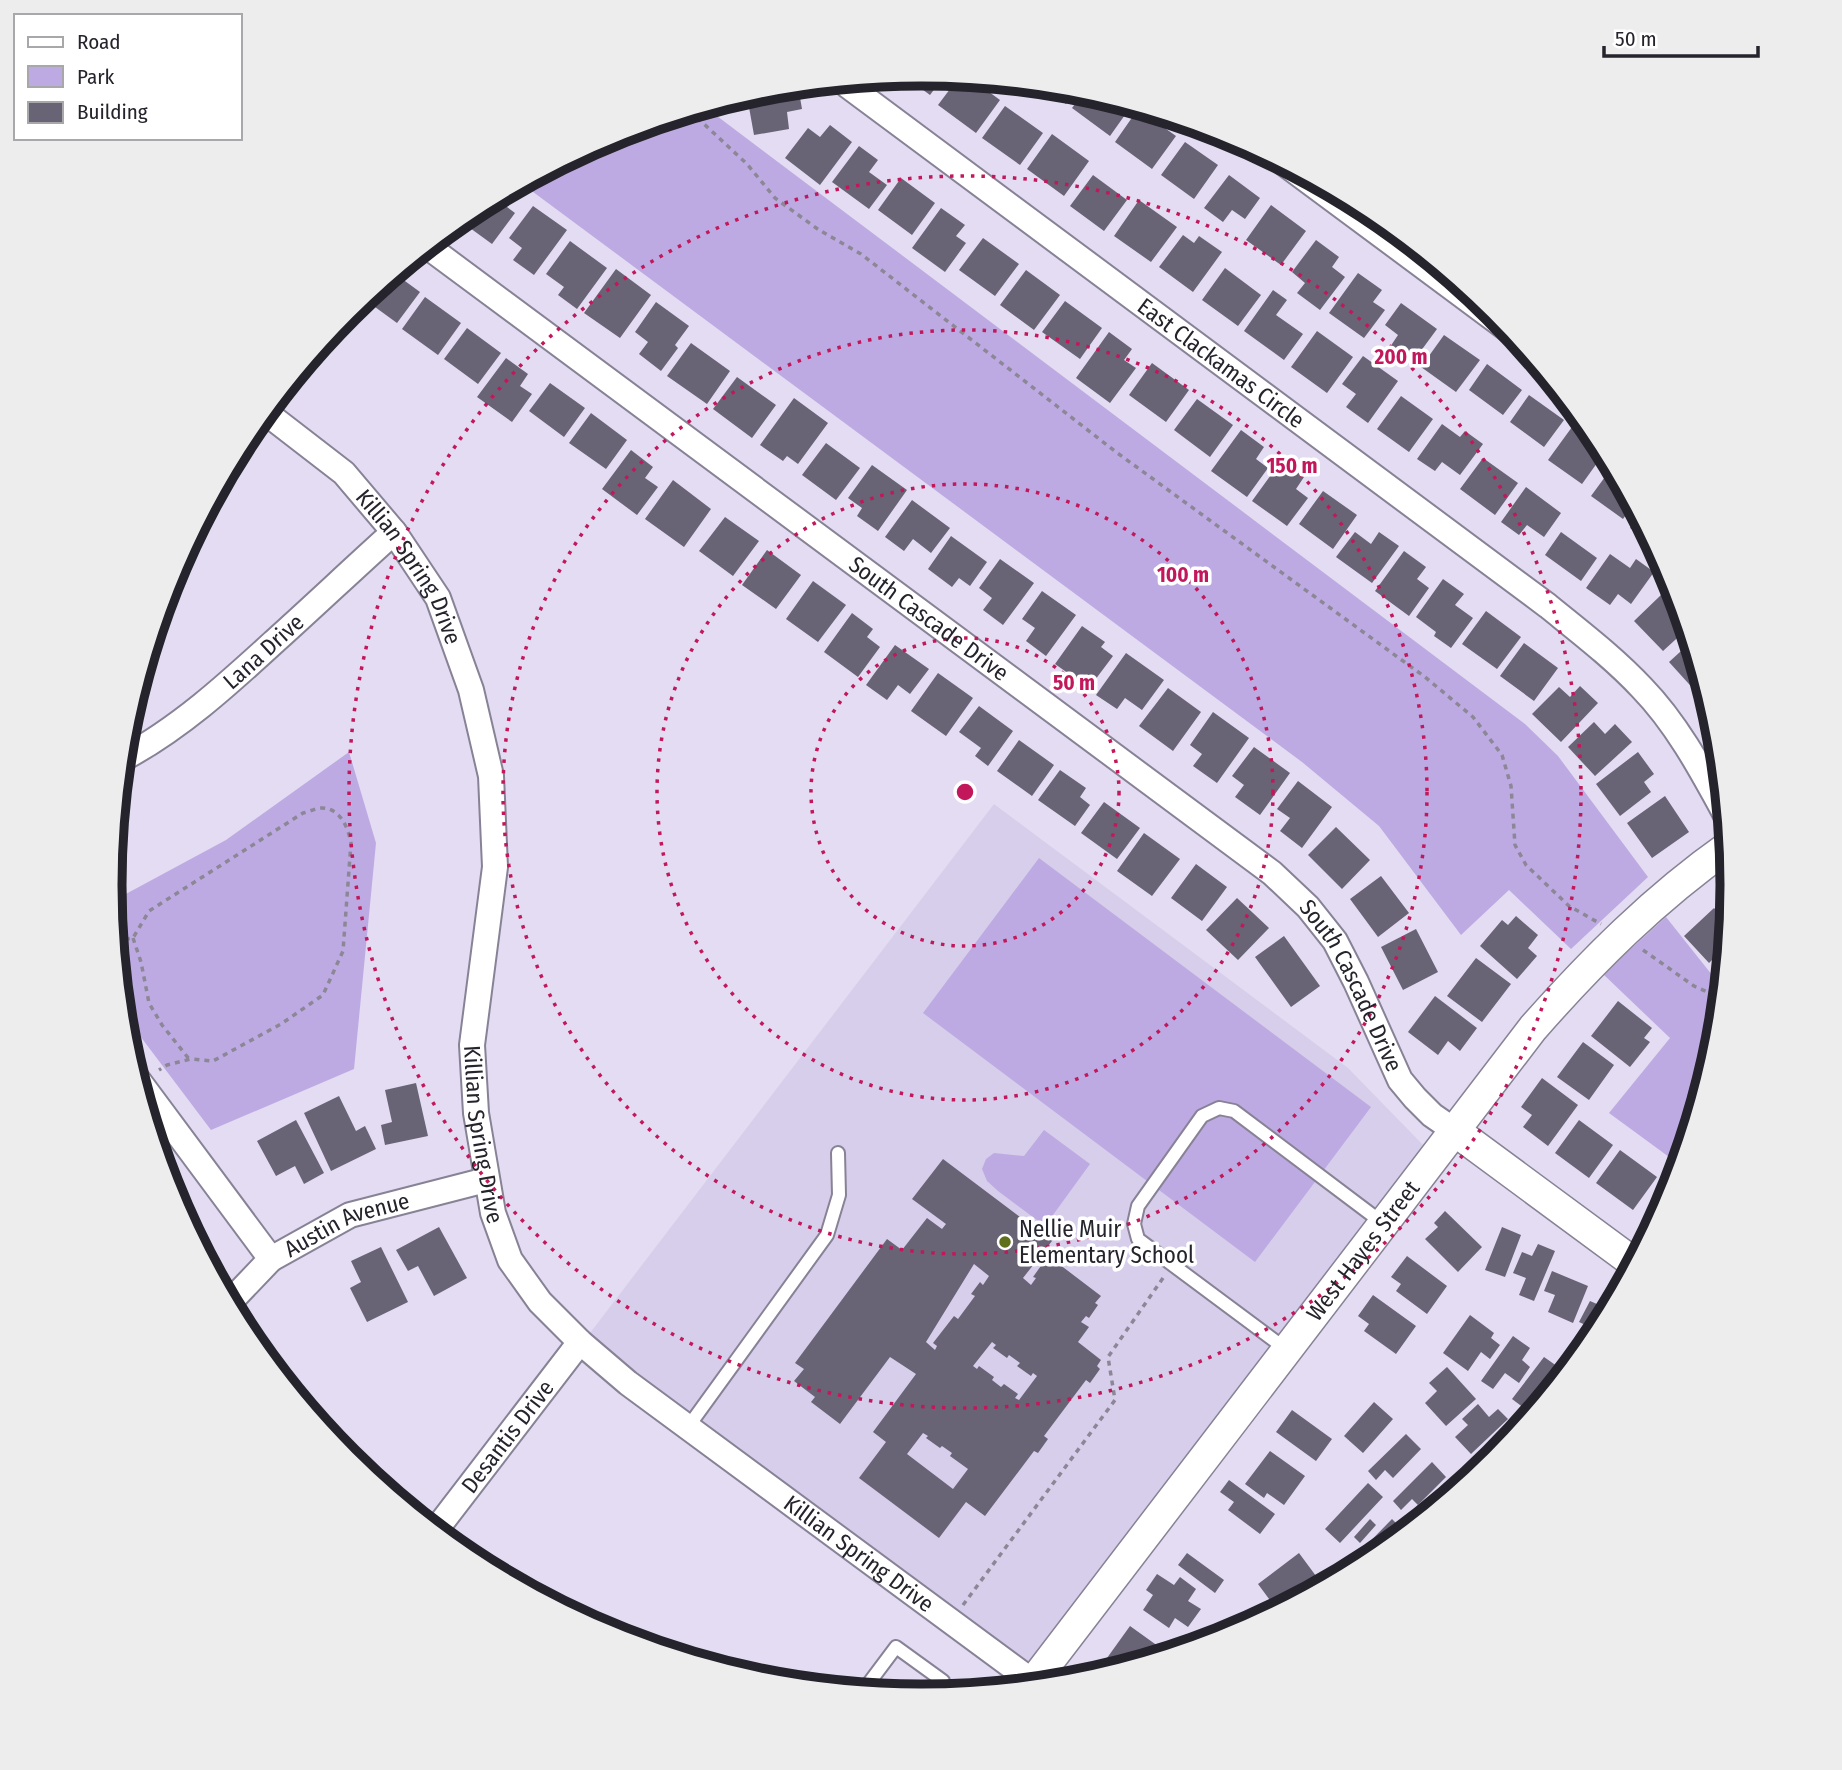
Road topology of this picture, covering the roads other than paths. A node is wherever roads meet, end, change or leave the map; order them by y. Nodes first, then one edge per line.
1 (852, 89) edge
2 (1341, 205) edge
3 (434, 251) edge
4 (1452, 287) edge
5 (273, 418) edge
6 (394, 532) junction
7 (133, 752) edge
8 (1715, 794) edge
9 (1719, 853) edge
10 (150, 1097) edge
11 (1455, 1131) junction
12 (838, 1153) dead end
13 (486, 1180) junction
14 (1384, 1224) junction
15 (271, 1259) junction
16 (1627, 1259) edge
17 (236, 1296) edge
18 (580, 1342) junction
19 (1287, 1350) junction
20 (688, 1427) junction
21 (441, 1524) edge
22 (1039, 1675) edge
23 (1023, 1677) edge
24 (869, 1683) edge
25 (941, 1684) edge

1 - 8 street, East Clackamas Circle
2 - 4 street
3 - 11 street, South Cascade Drive
5 - 6 street, Killian Spring Drive
6 - 7 street, Lana Drive
6 - 13 street, Killian Spring Drive
9 - 11 street, West Hayes Street
10 - 15 street
11 - 14 street, West Hayes Street
11 - 16 street
12 - 20 lane
13 - 15 street, Austin Avenue
13 - 18 street, Killian Spring Drive
14 - 19 street, West Hayes Street
14 - 19 lane
15 - 17 street, Austin Avenue
18 - 20 street, Killian Spring Drive
18 - 21 street, Desantis Drive
19 - 22 street, West Hayes Street
20 - 23 street, Killian Spring Drive
24 - 25 lane

